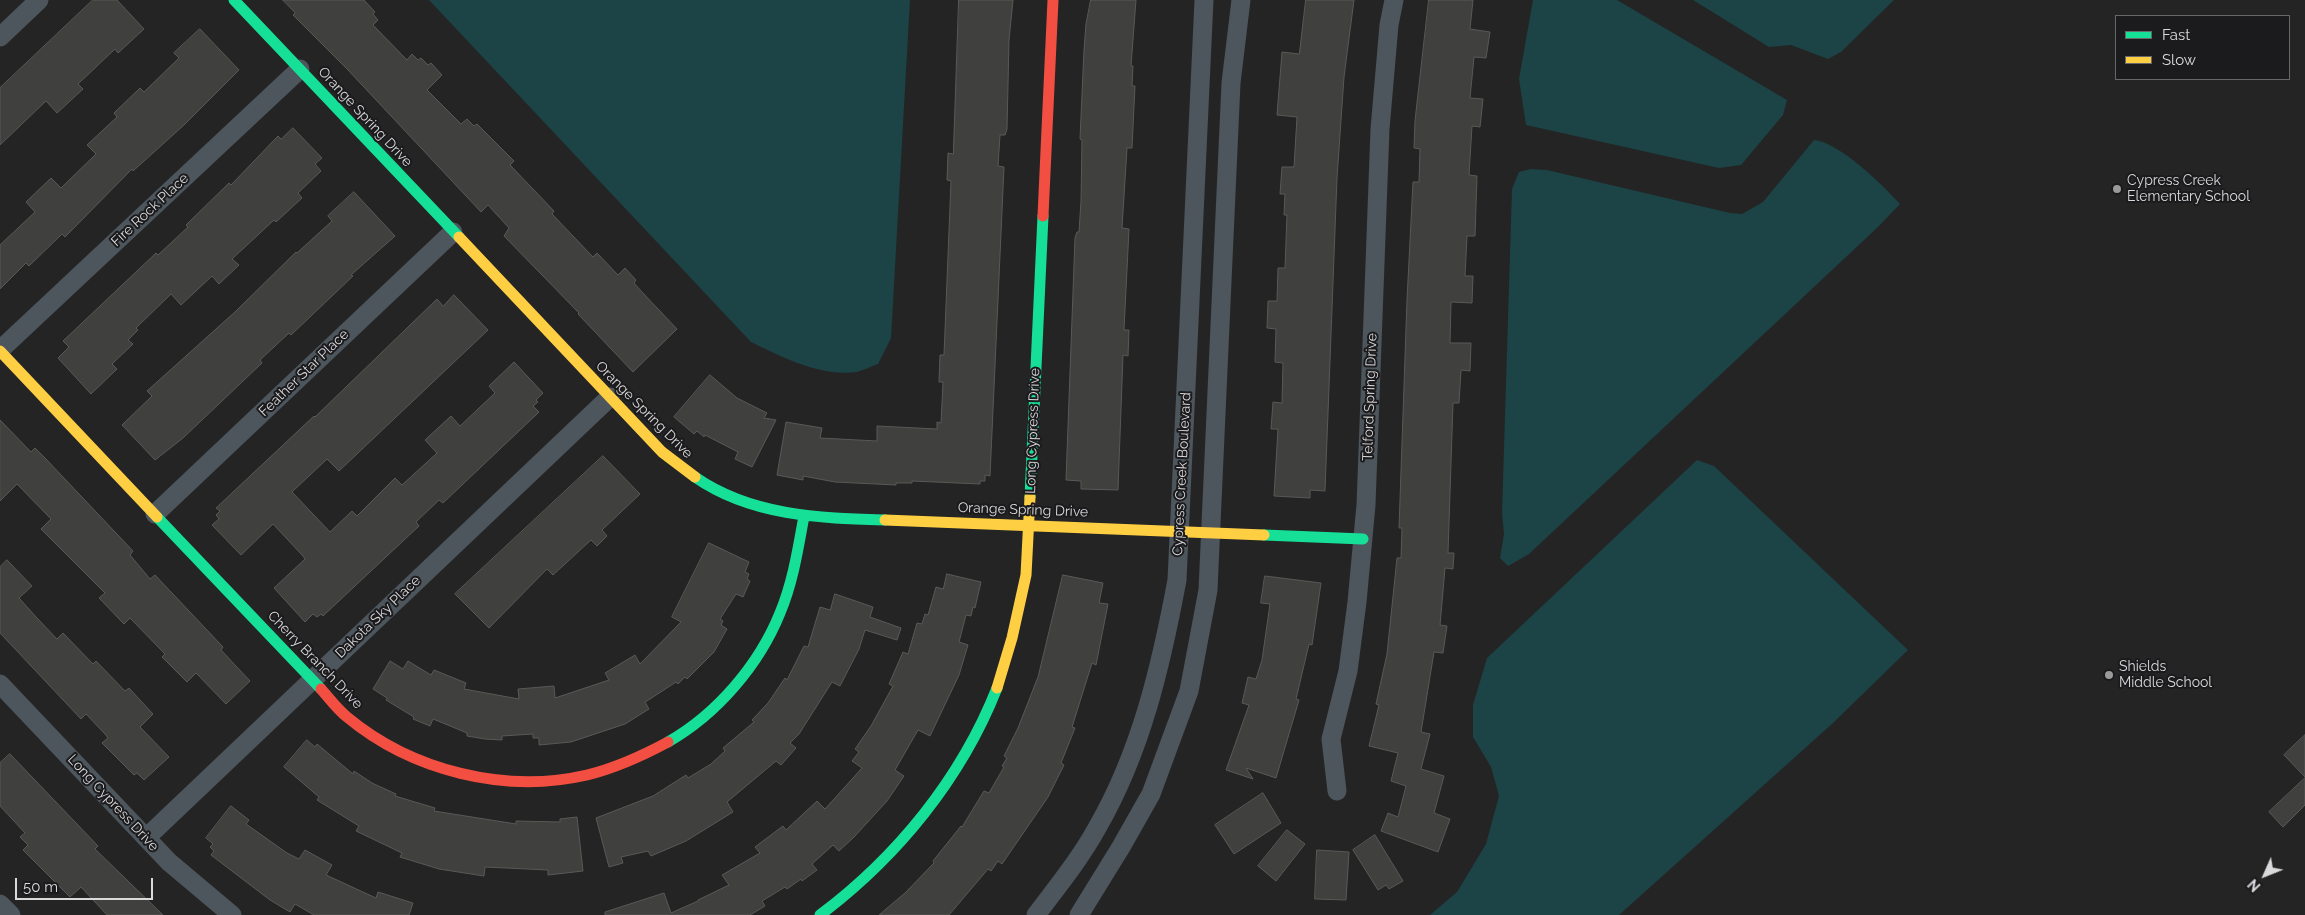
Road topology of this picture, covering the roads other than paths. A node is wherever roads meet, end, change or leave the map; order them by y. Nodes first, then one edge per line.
1 (39, 0) edge
2 (234, 0) edge
3 (1052, 0) edge
4 (1204, 0) edge
5 (1241, 0) edge
6 (1394, 0) edge
7 (0, 37) edge
8 (300, 70) junction
9 (453, 232) junction
10 (0, 351) edge
11 (610, 397) junction
12 (155, 514) junction
13 (804, 516) junction
14 (1029, 526) junction
15 (1180, 531) junction
16 (1210, 533) junction
17 (1363, 538) junction
18 (312, 680) junction
19 (0, 684) edge
20 (1337, 791) dead end
21 (146, 838) junction
22 (0, 904) edge
23 (11, 915) edge
24 (232, 915) edge
25 (820, 915) edge
26 (1036, 915) edge
27 (1079, 915) edge

1 - 7 street
2 - 8 street, Orange Spring Drive
3 - 14 street, Long Cypress Drive
4 - 15 street, Cypress Creek Boulevard
5 - 16 street
6 - 17 street, Telford Spring Drive
8 - 9 street, Orange Spring Drive
8 - 10 street, Fire Rock Place
9 - 11 street, Orange Spring Drive
9 - 12 street, Feather Star Place
10 - 12 street, Cherry Branch Drive
11 - 13 street, Orange Spring Drive
11 - 18 street, Dakota Sky Place
12 - 18 street, Cherry Branch Drive
13 - 14 street, Orange Spring Drive
13 - 18 street, Cherry Branch Drive
14 - 15 street, Orange Spring Drive
14 - 25 street, Long Cypress Drive
15 - 16 street, Orange Spring Drive
15 - 26 street, Cypress Creek Boulevard
16 - 17 street, Orange Spring Drive
16 - 27 street
17 - 20 street, Telford Spring Drive
18 - 21 street, Dakota Sky Place
19 - 21 street, Long Cypress Drive
21 - 24 street, Long Cypress Drive
22 - 23 street

